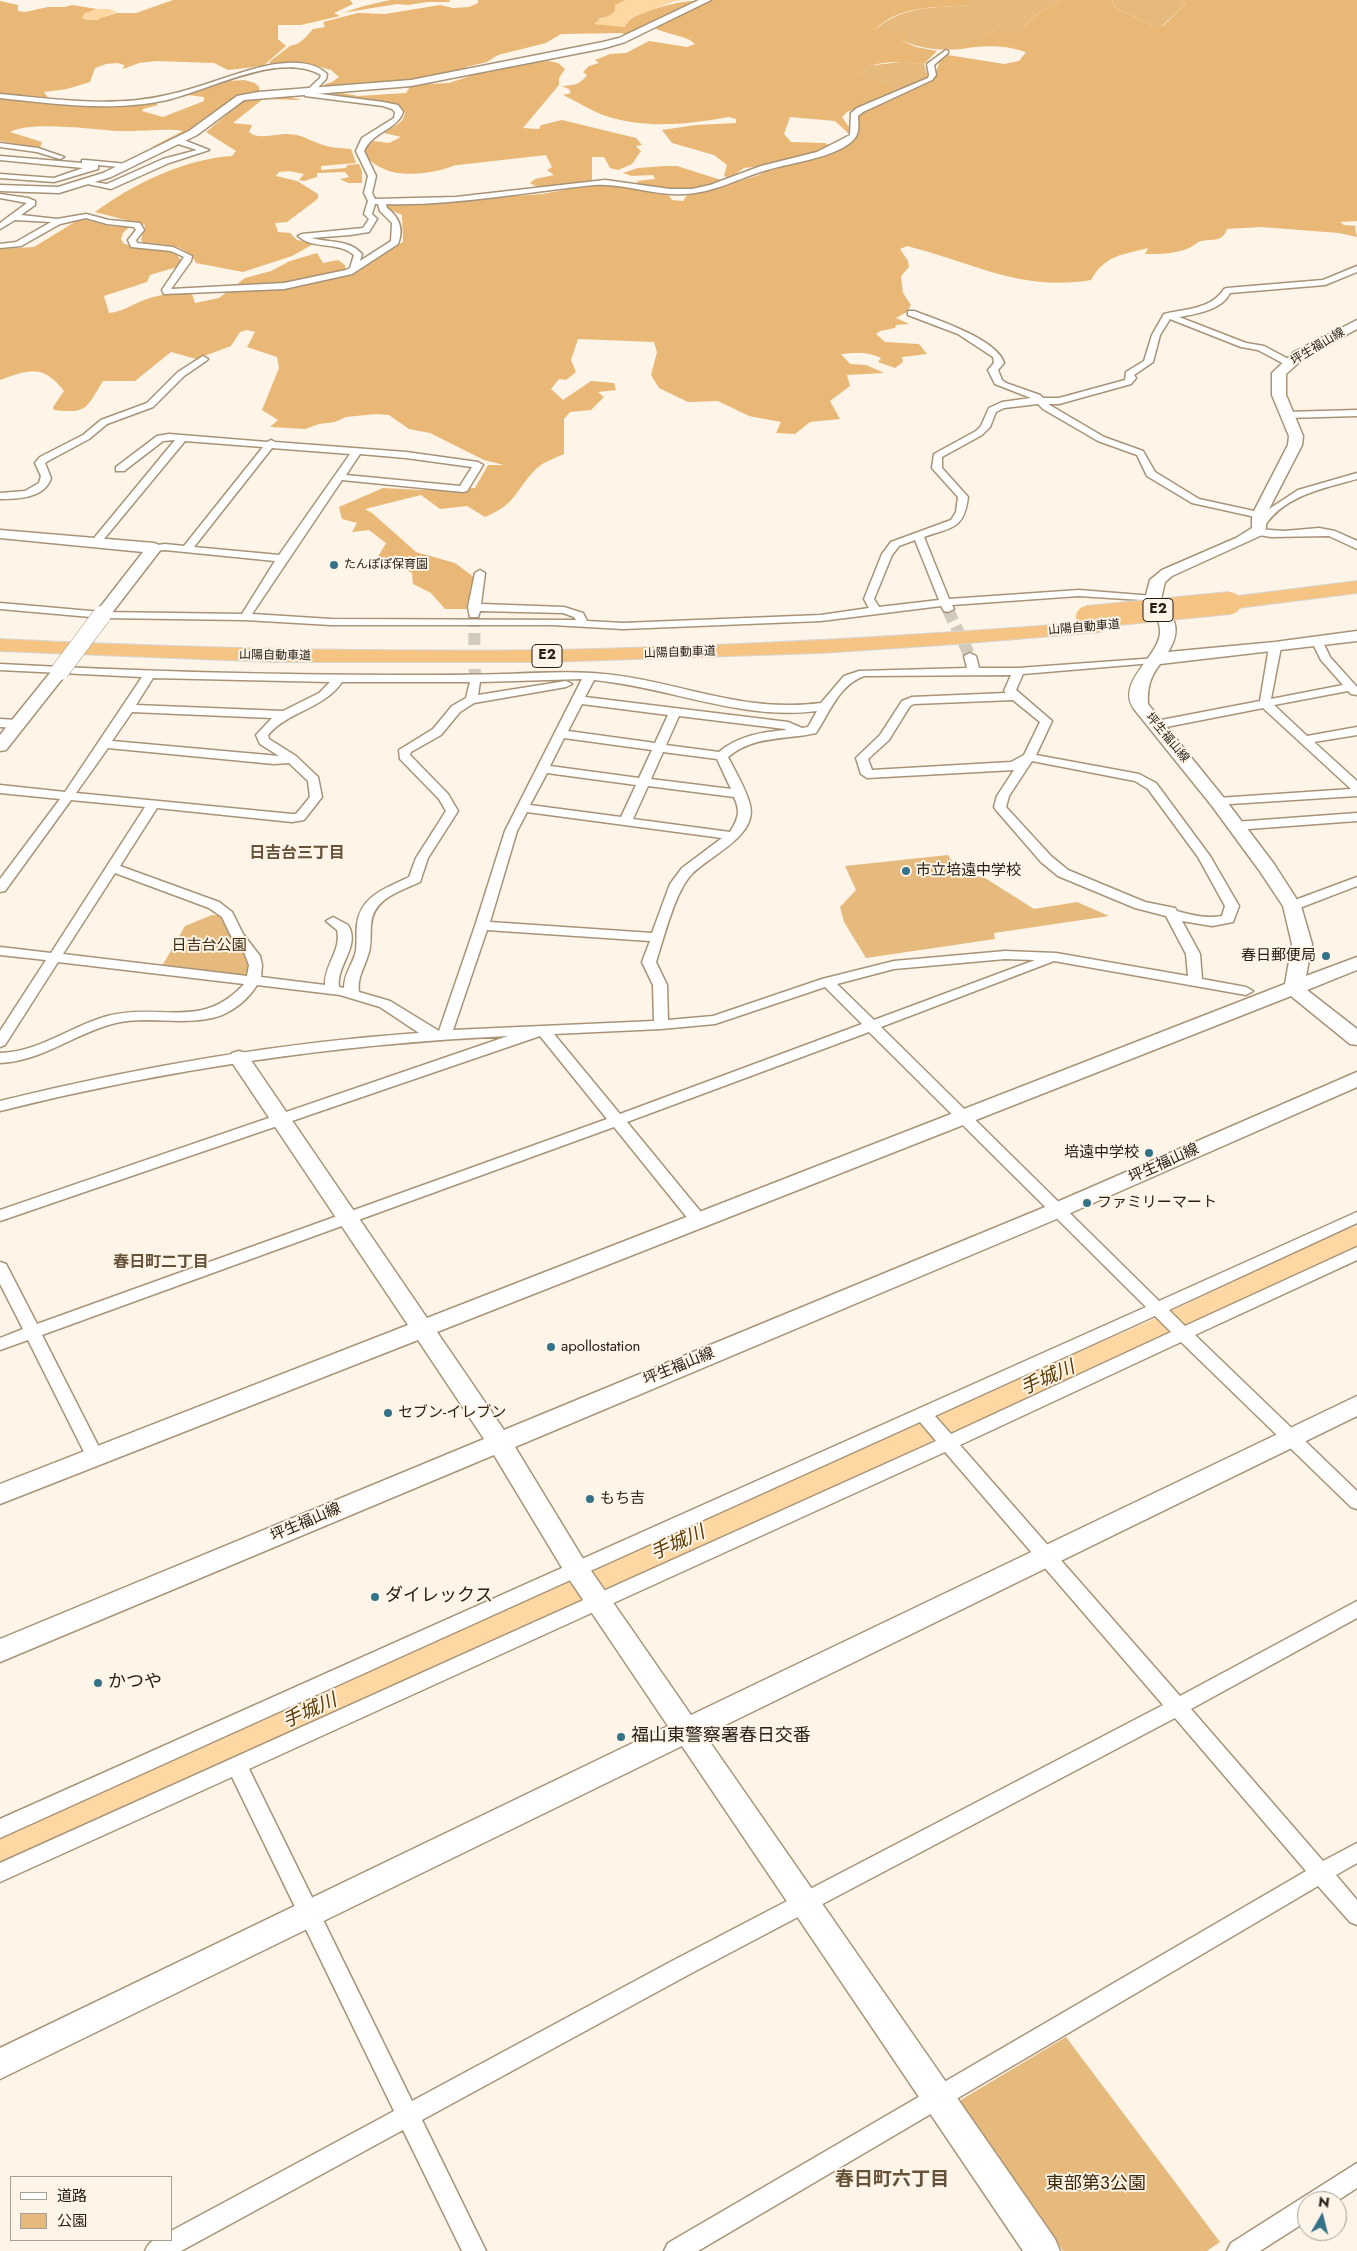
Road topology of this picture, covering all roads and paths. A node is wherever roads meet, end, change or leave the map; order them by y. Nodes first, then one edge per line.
1 (706, 0) edge
2 (946, 52) dead end
3 (309, 91) junction
4 (0, 96) edge
5 (178, 141) junction
6 (0, 145) edge
7 (0, 158) edge
8 (128, 166) junction
9 (0, 176) edge
10 (87, 182) junction
11 (0, 188) edge
12 (0, 196) edge
13 (372, 202) junction
14 (382, 202) junction
15 (14, 217) junction
16 (56, 222) junction
17 (0, 227) edge
18 (0, 246) edge
19 (354, 268) junction
20 (1357, 269) edge
21 (911, 312) dead end
22 (1167, 316) junction
23 (1357, 324) edge
24 (203, 359) dead end
25 (1289, 364) junction
26 (1042, 402) junction
27 (1357, 413) edge
28 (1286, 415) junction
29 (183, 437) junction
30 (271, 443) junction
31 (357, 451) junction
32 (120, 469) dead end
33 (1357, 476) edge
34 (339, 477) junction
35 (0, 496) edge
36 (1258, 523) junction
37 (0, 534) edge
38 (918, 536) junction
39 (95, 542) junction
40 (1357, 546) edge
41 (154, 548) junction
42 (187, 549) junction
43 (282, 559) junction
44 (480, 573) dead end
45 (1357, 587) edge
46 (1357, 598) edge
47 (1154, 599) junction
48 (0, 606) edge
49 (947, 606) junction
50 (1232, 608) junction
51 (876, 611) junction
52 (102, 614) junction
53 (245, 617) junction
54 (1090, 622) junction
55 (583, 624) junction
56 (0, 634) edge
57 (1357, 636) edge
58 (1318, 642) junction
59 (0, 645) edge
60 (1275, 647) junction
61 (970, 656) tunnel mouth
62 (1153, 660) junction
63 (0, 667) edge
64 (60, 671) junction
65 (974, 671) junction
66 (1018, 671) junction
67 (150, 673) junction
68 (339, 677) junction
69 (589, 678) junction
70 (475, 683) tunnel mouth
71 (1354, 690) edge
72 (1017, 696) junction
73 (471, 700) junction
74 (578, 700) junction
75 (1266, 704) junction
76 (825, 706) junction
77 (129, 708) junction
78 (675, 712) junction
79 (286, 715) junction
80 (8, 723) edge
81 (1156, 725) junction
82 (1357, 731) edge
83 (801, 732) junction
84 (560, 734) junction
85 (1303, 740) junction
86 (103, 744) junction
87 (0, 746) edge
88 (659, 746) junction
89 (722, 756) junction
90 (1029, 757) junction
91 (292, 759) junction
92 (543, 769) junction
93 (642, 782) junction
94 (0, 789) edge
95 (1357, 790) edge
96 (740, 794) junction
97 (70, 795) junction
98 (1218, 802) junction
99 (153, 804) junction
100 (523, 808) junction
101 (1357, 817) edge
102 (626, 822) junction
103 (1235, 826) junction
104 (733, 836) junction
105 (111, 867) junction
106 (1357, 881) edge
107 (0, 888) edge
108 (1292, 906) junction
109 (1170, 912) junction
110 (333, 921) dead end
111 (482, 926) junction
112 (656, 937) junction
113 (0, 952) edge
114 (54, 957) junction
115 (1056, 957) junction
116 (1357, 963) edge
117 (253, 980) junction
118 (827, 982) junction
119 (1195, 983) junction
120 (1294, 989) junction
121 (333, 990) junction
122 (1246, 991) joint
123 (352, 994) junction
124 (661, 1026) junction
125 (870, 1026) junction
126 (543, 1030) junction
127 (438, 1035) junction
128 (1357, 1039) edge
129 (0, 1042) edge
130 (0, 1058) edge
131 (239, 1058) junction
132 (1357, 1079) edge
133 (0, 1106) edge
134 (962, 1116) junction
135 (280, 1118) junction
136 (618, 1120) junction
137 (1058, 1210) junction
138 (0, 1216) edge
139 (1357, 1217) edge
140 (348, 1218) junction
141 (700, 1220) junction
142 (1357, 1254) edge
143 (0, 1268) edge
144 (1161, 1311) junction
145 (422, 1328) junction
146 (31, 1332) junction
147 (1181, 1332) junction
148 (0, 1344) edge
149 (1357, 1405) edge
150 (926, 1417) junction
151 (1289, 1437) junction
152 (945, 1439) junction
153 (498, 1442) junction
154 (95, 1457) junction
155 (0, 1494) edge
156 (1357, 1502) edge
157 (1047, 1556) junction
158 (587, 1584) junction
159 (1357, 1609) edge
160 (0, 1651) edge
161 (1176, 1708) junction
162 (686, 1730) junction
163 (237, 1766) junction
164 (0, 1829) edge
165 (1357, 1852) edge
166 (0, 1873) edge
167 (1321, 1874) junction
168 (806, 1903) junction
169 (308, 1914) junction
170 (1357, 1915) edge
171 (0, 2064) edge
172 (939, 2098) junction
173 (408, 2115) junction
174 (1357, 2174) edge
175 (1331, 2191) edge
176 (1297, 2213) edge
177 (157, 2251) edge
178 (474, 2251) edge
179 (676, 2251) edge
180 (1043, 2251) edge
181 (1239, 2251) edge

1 - 3 street
2 - 14 street
3 - 4 street
3 - 5 street
3 - 13 street
5 - 8 street
5 - 10 street
6 - 8 street
7 - 9 street
8 - 10 street
10 - 11 street
12 - 15 street
13 - 14 street
13 - 19 street
14 - 19 street
15 - 16 street
15 - 17 street
16 - 18 street
16 - 19 street
20 - 22 street
21 - 26 street
22 - 25 street
22 - 26 street
23 - 25 street, 坪生福山線
24 - 35 street
25 - 28 street, 坪生福山線
26 - 36 street
26 - 38 street
27 - 28 street
28 - 36 street, 坪生福山線
29 - 30 street
29 - 32 street
29 - 39 street
30 - 31 street
30 - 42 street
31 - 34 street
31 - 34 street
33 - 36 street
34 - 43 street
36 - 40 street
36 - 47 street
37 - 39 street
38 - 49 street
38 - 51 street
39 - 41 street
41 - 42 street
41 - 52 street
42 - 43 street
43 - 53 street
44 - 55 street
45 - 50 highway, 山陽自動車道 / E2
46 - 50 highway, 山陽自動車道 / E2
47 - 49 street
47 - 62 street, 坪生福山線
48 - 52 street
49 - 51 street
50 - 54 highway, 山陽自動車道 / E2
51 - 55 street
52 - 53 street
52 - 64 street, bridge
53 - 55 street
54 - 56 highway, 山陽自動車道 / E2
54 - 59 highway, 山陽自動車道 / E2
57 - 58 street
58 - 60 street
58 - 71 street
60 - 62 street
60 - 75 street
61 - 65 street
62 - 66 street
62 - 81 street, 坪生福山線
63 - 64 street
64 - 67 street
64 - 80 street
65 - 66 street
65 - 76 street
66 - 72 street
67 - 68 street
67 - 77 street
68 - 69 street
68 - 79 street
69 - 73 street
69 - 74 street
69 - 76 street
70 - 73 street
71 - 75 street
72 - 90 street
72 - 90 street
73 - 123 street
74 - 78 street
74 - 84 street
75 - 81 street
75 - 85 street
76 - 83 street
77 - 79 street
77 - 86 street
78 - 83 street
78 - 88 street
79 - 91 street
80 - 87 street
81 - 98 street, 坪生福山線
82 - 85 street
83 - 89 street
84 - 88 street
84 - 92 street
85 - 95 street
86 - 91 street
86 - 97 street
88 - 89 street
88 - 93 street
89 - 96 street
90 - 109 street
90 - 109 street
91 - 99 street
92 - 93 street
92 - 100 street
93 - 96 street
93 - 102 street
94 - 97 street
95 - 98 street
96 - 104 street
97 - 99 street
97 - 107 street
98 - 103 street, 坪生福山線
99 - 105 street
100 - 102 street
100 - 111 street
101 - 103 street
102 - 104 street
103 - 108 street, 坪生福山線
104 - 112 street
105 - 114 street
105 - 117 street
106 - 108 street
108 - 120 street, 坪生福山線
109 - 119 street
110 - 121 street
111 - 112 street
111 - 127 street
112 - 124 street
113 - 114 street
114 - 117 street
114 - 129 street
115 - 118 street
115 - 119 street
115 - 125 street
116 - 120 street
117 - 121 street
117 - 130 street
118 - 124 street
118 - 125 street
119 - 122 street
120 - 122 street
120 - 128 street
120 - 134 street
121 - 123 street
123 - 127 street
124 - 126 street
125 - 134 street
125 - 136 street
126 - 127 street
126 - 135 street
126 - 136 street
127 - 131 street
131 - 133 street
131 - 135 street
132 - 137 street, 坪生福山線
134 - 137 street
134 - 141 street
135 - 138 street
135 - 140 street
136 - 140 street
136 - 141 street
137 - 144 street
137 - 153 street, 坪生福山線
139 - 144 street
140 - 145 street
140 - 146 street
141 - 145 street
142 - 147 street
143 - 146 street
144 - 147 street
144 - 150 street
145 - 153 street
145 - 154 street
146 - 148 street
146 - 154 street
147 - 151 street
147 - 152 street
149 - 151 street
150 - 152 street
150 - 158 street
151 - 156 street
151 - 157 street
152 - 157 street
152 - 158 street
153 - 158 street
153 - 160 street, 坪生福山線
154 - 155 street
157 - 161 street
157 - 162 street
158 - 162 street
158 - 163 street
158 - 164 street
159 - 161 street
161 - 167 street
161 - 168 street
162 - 168 street
162 - 169 street
163 - 166 street
163 - 169 street
165 - 167 street
167 - 170 street
167 - 172 street
168 - 172 street
168 - 173 street
169 - 171 street
169 - 173 street
172 - 179 street
172 - 180 street
173 - 177 street
173 - 178 street
174 - 175 street
176 - 181 street

